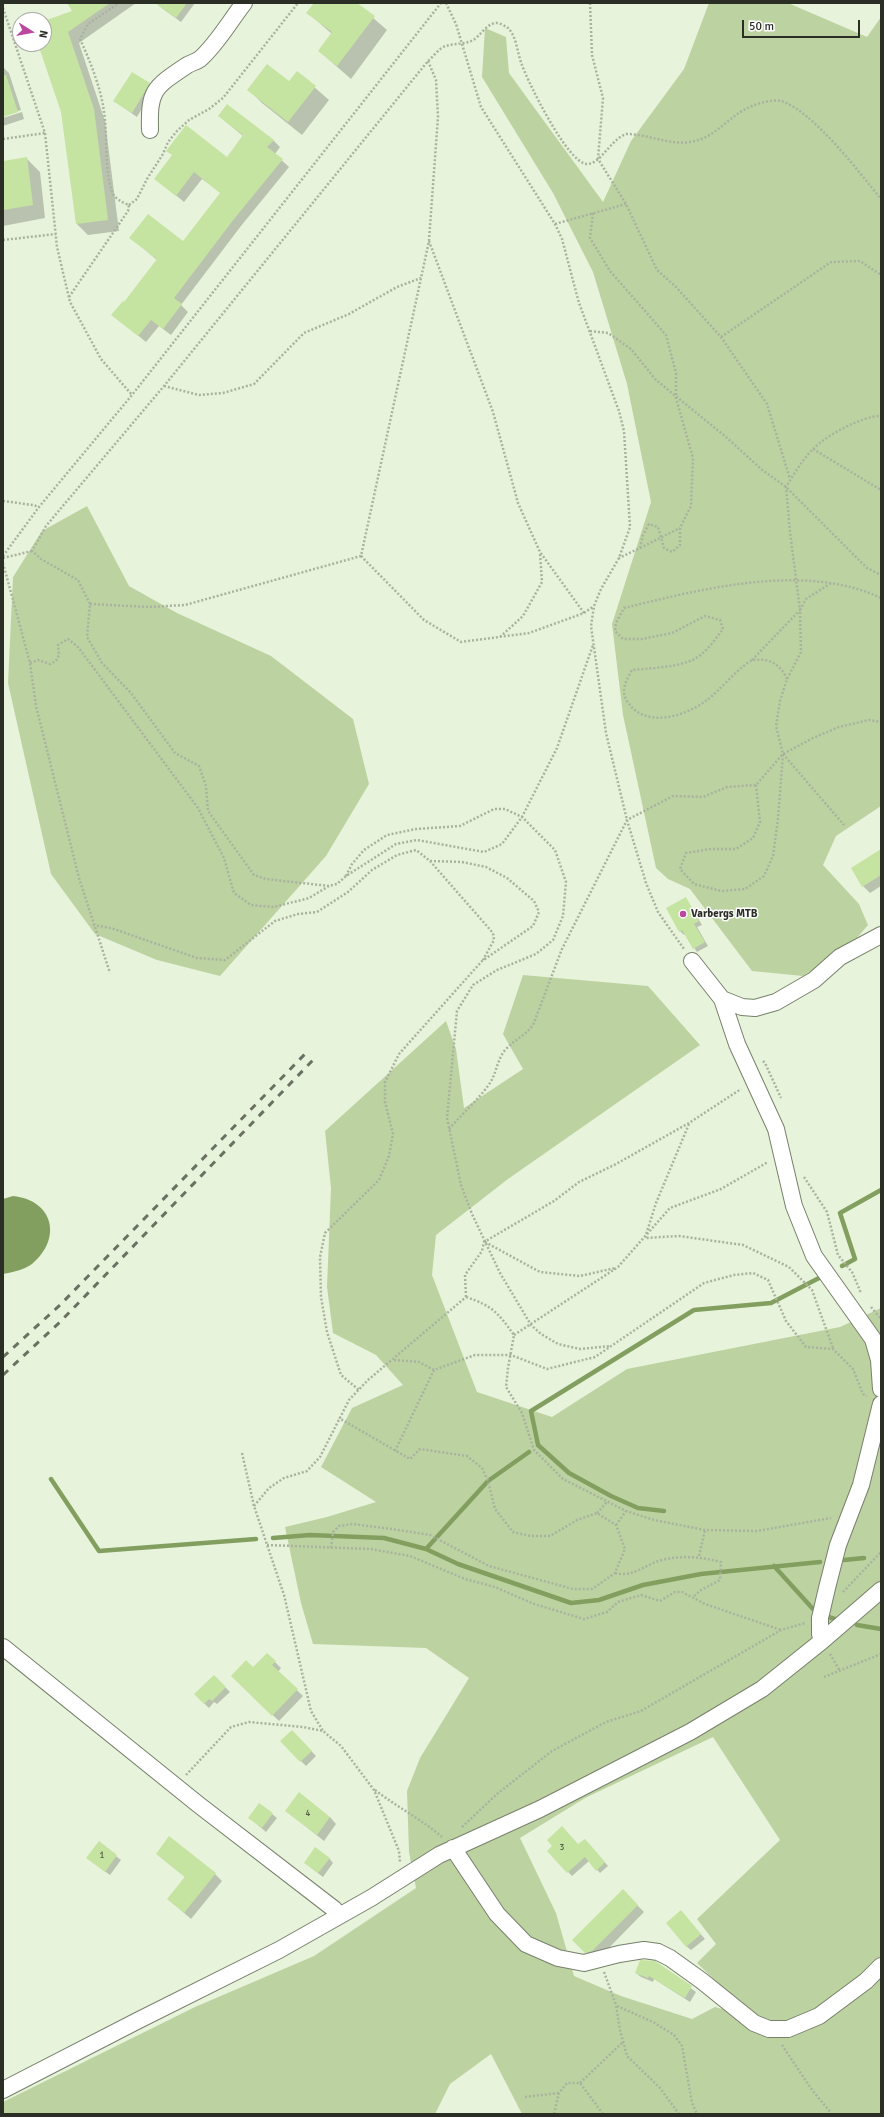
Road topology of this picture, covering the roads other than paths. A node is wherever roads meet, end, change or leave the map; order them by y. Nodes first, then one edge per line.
1 (244, 3) edge
2 (150, 130) dead end
3 (881, 935) edge
4 (692, 961) road end
5 (722, 999) junction
6 (877, 1397) edge
7 (881, 1590) edge
8 (822, 1641) junction
9 (3, 1647) edge
10 (453, 1848) junction
11 (339, 1916) junction
12 (881, 1966) edge
13 (3, 2090) edge

1 - 2 street
3 - 5 street
4 - 5 street
5 - 6 street
6 - 8 street
7 - 8 street
8 - 10 street
9 - 11 street
10 - 11 street
10 - 12 street
11 - 13 street

